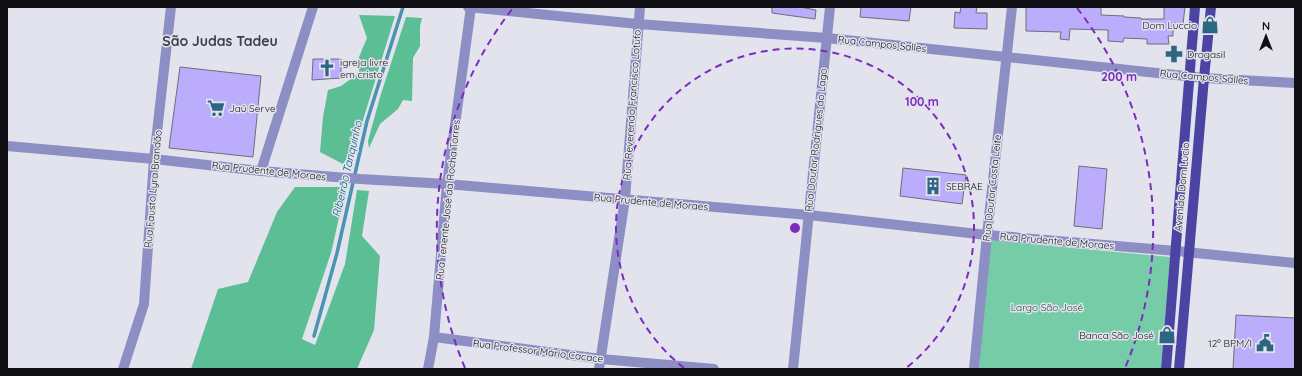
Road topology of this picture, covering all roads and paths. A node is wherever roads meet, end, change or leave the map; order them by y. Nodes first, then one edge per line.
1 (171, 7) edge
2 (313, 7) edge
3 (468, 7) edge
4 (471, 7) edge
5 (640, 7) edge
6 (830, 7) edge
7 (1012, 7) edge
8 (1195, 7) edge
9 (1211, 7) edge
10 (638, 24) junction
11 (827, 38) junction
12 (1007, 57) junction
13 (1190, 76) junction
14 (1204, 78) junction
15 (1295, 83) edge
16 (7, 146) edge
17 (154, 159) junction
18 (261, 171) junction
19 (447, 184) junction
20 (625, 199) junction
21 (809, 215) junction
22 (986, 235) junction
23 (1176, 251) junction
24 (1189, 252) junction
25 (1295, 263) edge
26 (434, 337) junction
27 (600, 364) edge
28 (123, 369) edge
29 (428, 369) edge
30 (714, 369) edge
31 (793, 369) edge
32 (974, 369) edge
33 (1166, 369) edge
34 (1179, 369) edge

1 - 17 street, Rua Fausto Lyra Brandão
2 - 18 street
3 - 4 street, Rua Campos Salles
4 - 10 street, Rua Campos Salles
4 - 19 street, Rua Tenente José da Rocha Torres
5 - 10 street, Rua Reverendo Francisco Lotufo
6 - 11 street, Rua Doutor Rodrigues do Lago
7 - 12 street, Rua Doutor Costa Leite
8 - 13 main road, Avenida Dom Lucio
9 - 14 main road, Avenida Dom Lucio
10 - 11 street, Rua Campos Salles
10 - 20 street, Rua Reverendo Francisco Lotufo
11 - 12 street, Rua Campos Salles
11 - 21 street, Rua Doutor Rodrigues do Lago
12 - 13 street, Rua Campos Salles
12 - 22 street, Rua Doutor Costa Leite
13 - 14 street, Rua Campos Salles
13 - 23 main road, Avenida Dom Lucio
14 - 15 street, Rua Campos Salles
14 - 24 main road, Avenida Dom Lucio
16 - 17 street, Rua Prudente de Moraes
17 - 18 street, Rua Prudente de Moraes
17 - 28 street, Rua Fausto Lyra Brandão
18 - 19 street, Rua Prudente de Moraes
19 - 20 street, Rua Prudente de Moraes
19 - 26 street, Rua Tenente José da Rocha Torres
20 - 21 street, Rua Prudente de Moraes
20 - 27 street, Rua Reverendo Francisco Lotufo
21 - 22 street, Rua Prudente de Moraes
21 - 31 street, Rua Doutor Rodrigues do Lago
22 - 23 street, Rua Prudente de Moraes
22 - 32 street, Rua Doutor Costa Leite
23 - 24 street, Rua Prudente de Moraes
23 - 33 main road, Avenida Dom Lucio
24 - 25 street, Rua Prudente de Moraes
24 - 34 main road, Avenida Dom Lucio
26 - 27 street, Rua Professor Mário Cacace
26 - 29 street, Rua Tenente José da Rocha Torres
27 - 30 street, Rua Professor Mário Cacace

